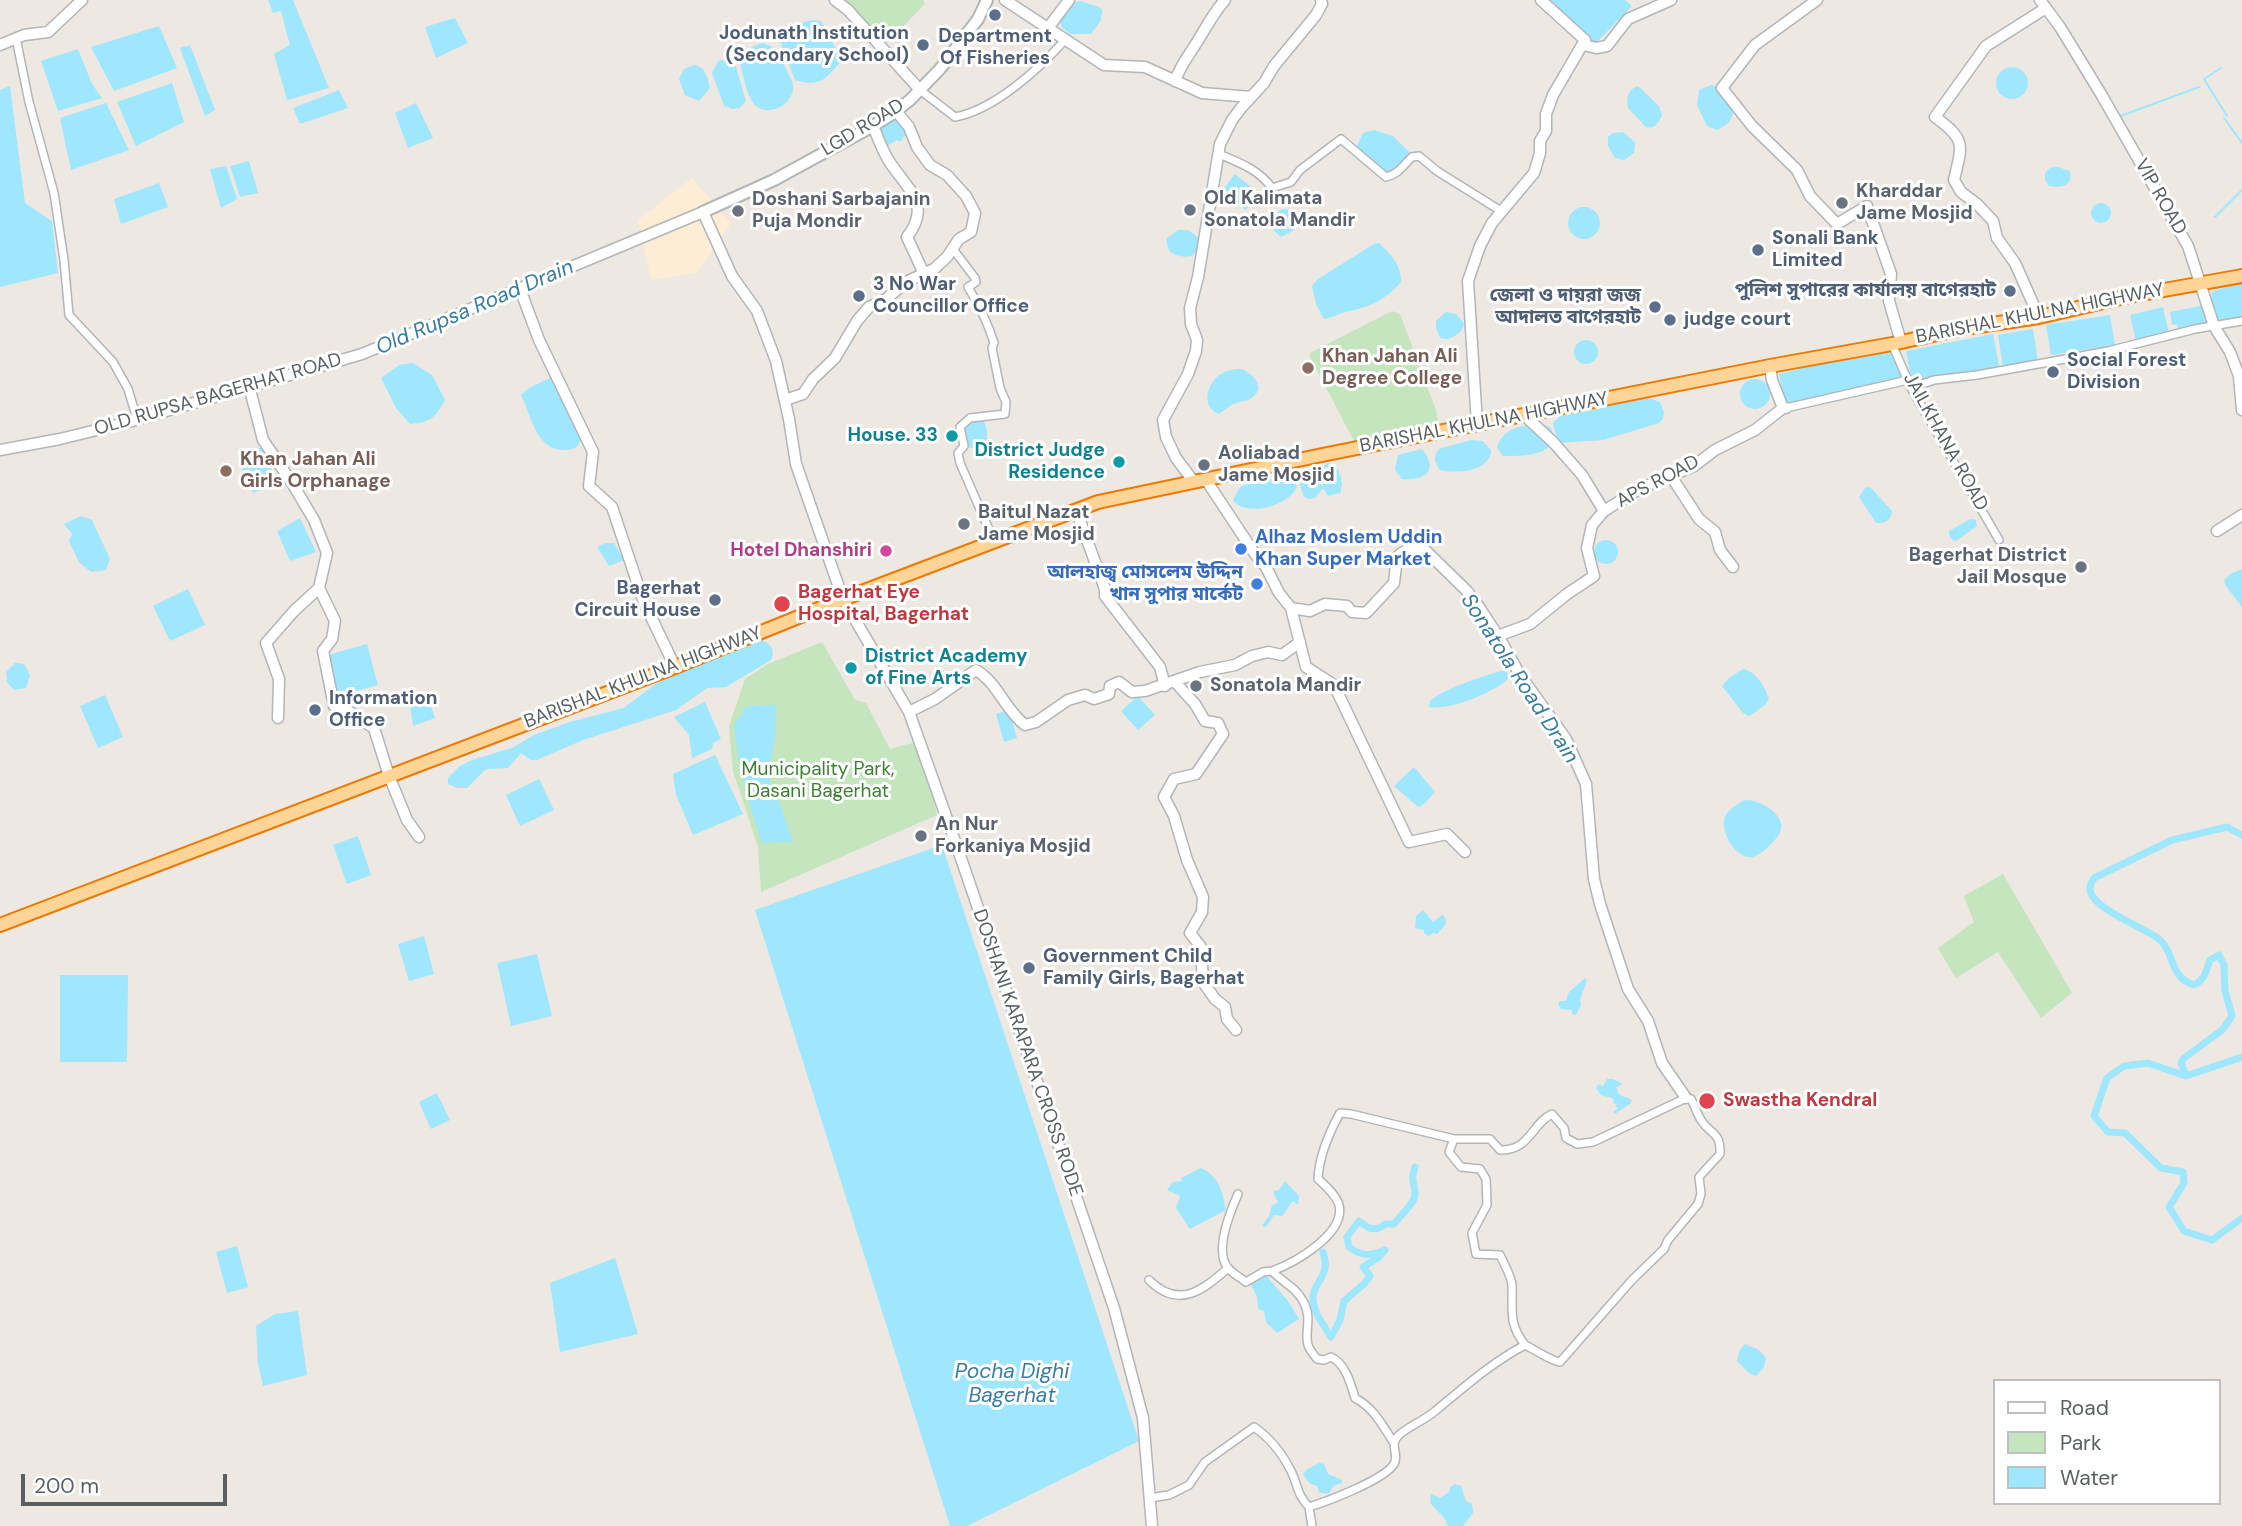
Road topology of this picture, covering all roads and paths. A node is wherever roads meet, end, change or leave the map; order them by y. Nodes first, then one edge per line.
1 (82, 0) edge
2 (835, 0) edge
3 (987, 0) edge
4 (1005, 0) edge
5 (1069, 0) edge
6 (1225, 0) edge
7 (1321, 0) edge
8 (1541, 0) edge
9 (1671, 0) edge
10 (1817, 0) edge
11 (2043, 4) edge
12 (1048, 28) junction
13 (16, 38) junction
14 (1065, 40) junction
15 (0, 45) edge
16 (1584, 45) junction
17 (1175, 81) junction
18 (920, 89) junction
19 (1251, 97) junction
20 (896, 111) junction
21 (873, 127) junction
22 (1219, 154) junction
23 (1501, 211) junction
24 (703, 212) junction
25 (953, 249) junction
26 (924, 274) junction
27 (2242, 276) edge
28 (2200, 284) junction
29 (520, 289) dead end
30 (2039, 317) junction
31 (2242, 321) edge
32 (2214, 326) junction
33 (1897, 343) junction
34 (1770, 366) junction
35 (1910, 384) junction
36 (249, 386) junction
37 (785, 400) junction
38 (1784, 408) junction
39 (2242, 410) edge
40 (1524, 415) junction
41 (137, 419) junction
42 (1478, 424) junction
43 (0, 450) edge
44 (1671, 476) junction
45 (1200, 481) junction
46 (1076, 510) junction
47 (1605, 511) junction
48 (2242, 515) edge
49 (2217, 531) dead end
50 (1999, 540) dead end
51 (994, 541) junction
52 (1733, 567) dead end
53 (319, 588) junction
54 (843, 599) junction
55 (1291, 608) junction
56 (1498, 636) junction
57 (1300, 642) junction
58 (675, 667) junction
59 (1170, 684) junction
60 (909, 712) junction
61 (278, 718) dead end
62 (388, 776) junction
63 (419, 837) dead end
64 (1465, 852) dead end
65 (0, 925) edge
66 (1236, 1030) dead end
67 (1686, 1098) junction
68 (1454, 1139) junction
69 (1238, 1194) dead end
70 (1228, 1268) junction
71 (1272, 1271) junction
72 (1149, 1280) dead end
73 (1525, 1345) junction
74 (1394, 1443) junction
75 (1149, 1499) junction
76 (1309, 1507) junction
77 (1152, 1526) edge
78 (1312, 1526) edge

1 - 13 street
2 - 18 street
3 - 18 main road, LGD ROAD
4 - 12 street
5 - 12 street
6 - 17 street
7 - 19 street
8 - 16 street
9 - 16 street
10 - 33 street
11 - 28 street, VIP ROAD
11 - 30 street
12 - 14 street
13 - 15 street
13 - 41 street
14 - 17 street
14 - 18 street
16 - 23 street
17 - 19 street
18 - 20 main road, LGD ROAD
19 - 22 street
20 - 21 main road, LGD ROAD
20 - 25 street
21 - 24 main road, LGD ROAD
21 - 26 street
22 - 23 street
22 - 45 street
23 - 42 street
24 - 36 street, OLD RUPSA BAGERHAT ROAD
24 - 37 street, DOSHANI KARAPARA CROSS RODE
25 - 26 street
25 - 51 street
26 - 37 street
27 - 28 highway, BARISHAL KHULNA HIGHWAY
28 - 30 highway, BARISHAL KHULNA HIGHWAY
28 - 32 street, VIP ROAD
29 - 58 street
30 - 33 highway, BARISHAL KHULNA HIGHWAY
31 - 32 street
32 - 35 street
32 - 39 street, VIP ROAD
33 - 34 highway, BARISHAL KHULNA HIGHWAY
33 - 35 street, JAILKHANA ROAD
34 - 38 street
34 - 40 highway, BARISHAL KHULNA HIGHWAY
35 - 38 street
35 - 50 street, JAILKHANA ROAD
36 - 41 street, OLD RUPSA BAGERHAT ROAD
36 - 53 street
37 - 54 street, DOSHANI KARAPARA CROSS RODE
38 - 44 street, APS ROAD
40 - 42 highway, BARISHAL KHULNA HIGHWAY
40 - 47 street, APS ROAD
41 - 43 street, OLD RUPSA BAGERHAT ROAD
42 - 45 highway, BARISHAL KHULNA HIGHWAY
44 - 47 street, APS ROAD
44 - 52 street
45 - 46 highway, BARISHAL KHULNA HIGHWAY
45 - 55 street
46 - 51 highway, BARISHAL KHULNA HIGHWAY
46 - 59 street
47 - 56 street
48 - 49 street
51 - 54 highway, BARISHAL KHULNA HIGHWAY
53 - 61 street
53 - 62 street
54 - 58 highway, BARISHAL KHULNA HIGHWAY
54 - 60 street, DOSHANI KARAPARA CROSS RODE
55 - 56 street
55 - 57 street
56 - 67 street
57 - 59 street
57 - 64 street
58 - 62 highway, BARISHAL KHULNA HIGHWAY
59 - 60 street
59 - 66 street
60 - 75 street, DOSHANI KARAPARA CROSS RODE
62 - 63 street
62 - 65 highway, BARISHAL KHULNA HIGHWAY
67 - 68 street
67 - 73 street
68 - 71 street
68 - 73 street
69 - 70 street
70 - 71 street
70 - 72 street
71 - 74 street
73 - 74 street
74 - 76 street
75 - 76 street
75 - 77 street, DOSHANI KARAPARA CROSS RODE
76 - 78 street

